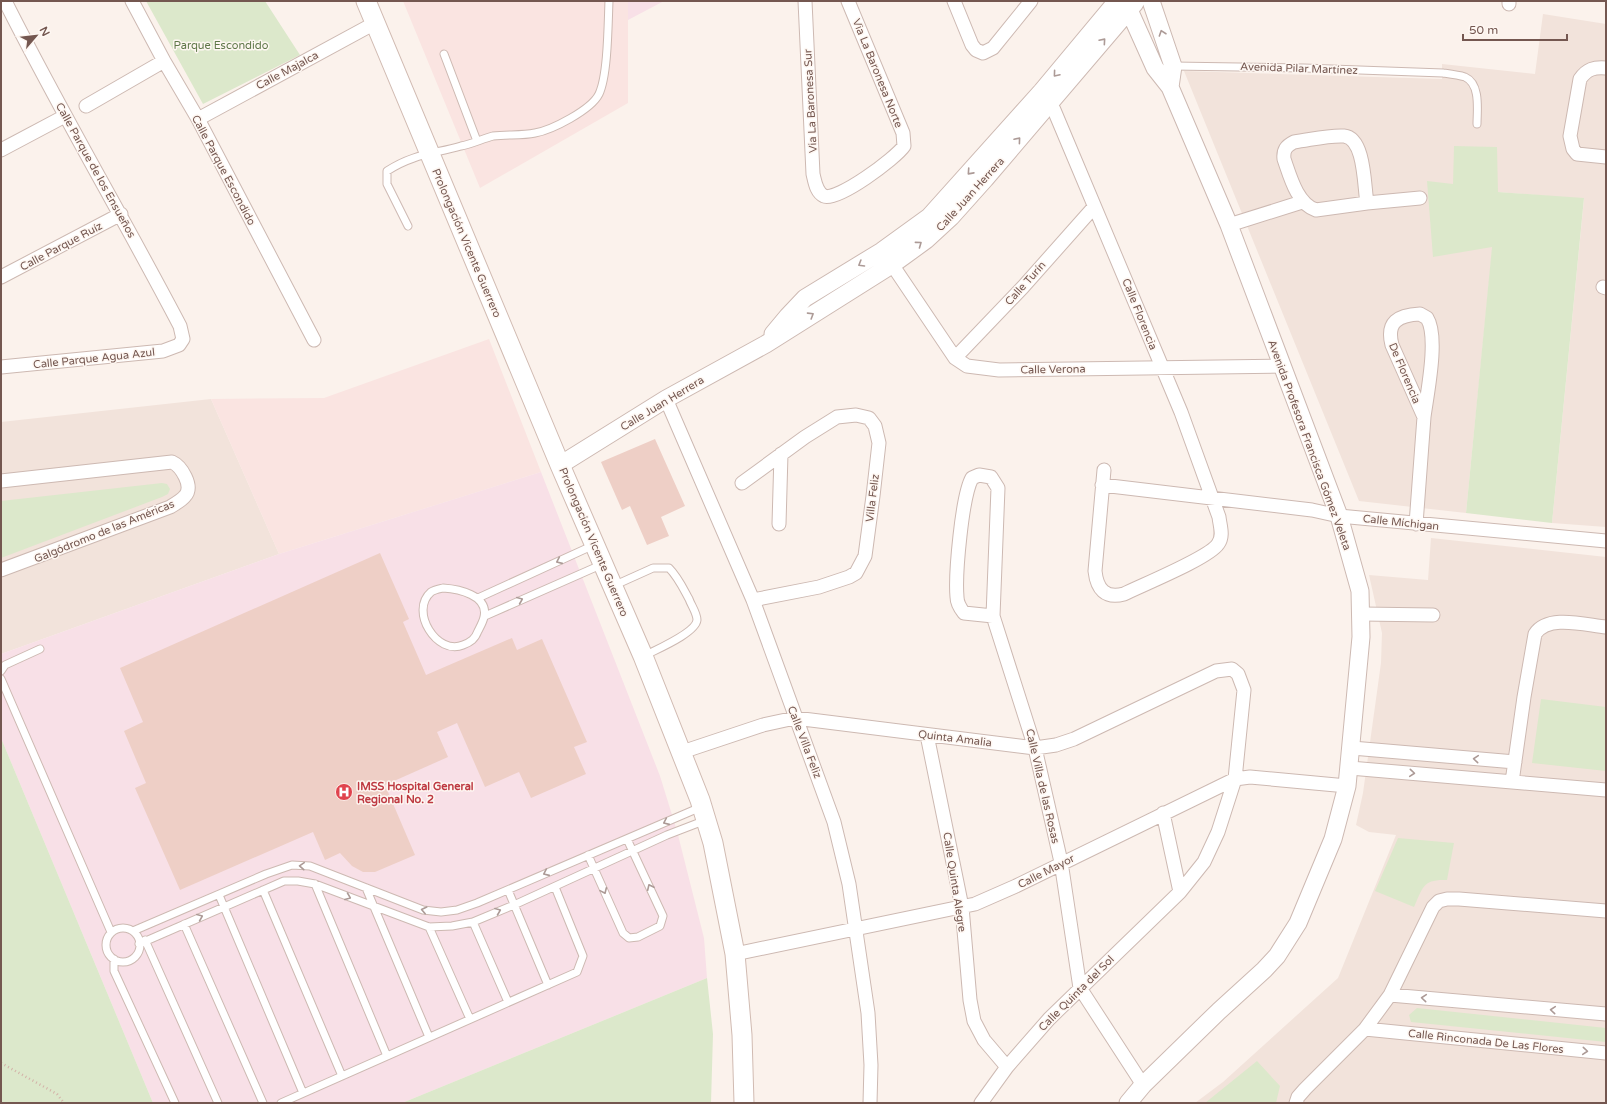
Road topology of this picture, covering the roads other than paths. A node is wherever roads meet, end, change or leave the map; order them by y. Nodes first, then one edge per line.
1 (5, 1) edge
2 (132, 1) edge
3 (366, 1) edge
4 (609, 1) edge
5 (805, 1) edge
6 (848, 1) edge
7 (954, 1) edge
8 (1031, 1) edge
9 (1151, 1) edge
10 (1127, 3) edge
11 (376, 23) junction
12 (444, 54) dead end
13 (164, 62) junction
14 (1173, 66) junction
15 (1155, 68) junction
16 (1606, 68) edge
17 (1170, 87) junction
18 (1046, 96) junction
19 (86, 106) dead end
20 (65, 116) junction
21 (198, 119) junction
22 (1477, 124) dead end
23 (477, 141) junction
24 (904, 146) joint
25 (1, 150) edge
26 (429, 152) junction
27 (1606, 157) edge
28 (1420, 198) dead end
29 (1302, 202) junction
30 (1366, 203) junction
31 (1094, 207) junction
32 (121, 214) junction
33 (1229, 225) junction
34 (408, 226) dead end
35 (888, 257) junction
36 (1, 277) edge
37 (183, 340) joint
38 (314, 340) dead end
39 (955, 358) junction
40 (1283, 366) junction
41 (1, 367) edge
42 (1161, 367) junction
43 (666, 399) junction
44 (1424, 417) junction
45 (781, 454) junction
46 (560, 465) junction
47 (1104, 470) dead end
48 (1, 481) edge
49 (742, 483) dead end
50 (1102, 485) junction
51 (1211, 498) junction
52 (1339, 516) junction
53 (779, 524) dead end
54 (1416, 524) junction
55 (1606, 541) edge
56 (595, 544) junction
57 (603, 564) junction
58 (1, 570) edge
59 (613, 586) junction
60 (478, 598) junction
61 (753, 600) junction
62 (1362, 614) junction
63 (1433, 615) dead end
64 (484, 616) junction
65 (993, 616) junction
66 (1606, 627) edge
67 (40, 649) dead end
68 (643, 656) junction
69 (1, 671) edge
70 (1216, 671) joint
71 (1, 679) edge
72 (795, 718) junction
73 (927, 735) junction
74 (1036, 748) junction
75 (1352, 748) junction
76 (682, 752) junction
77 (1515, 762) junction
78 (1350, 768) junction
79 (1235, 779) junction
80 (1512, 782) junction
81 (1347, 786) junction
82 (1606, 790) edge
83 (704, 813) junction
84 (1163, 813) junction
85 (627, 838) junction
86 (633, 851) junction
87 (588, 855) junction
88 (1061, 862) junction
89 (594, 868) junction
90 (315, 884) junction
91 (555, 887) junction
92 (366, 888) junction
93 (262, 890) junction
94 (508, 890) junction
95 (1180, 892) junction
96 (219, 894) junction
97 (514, 905) junction
98 (224, 907) junction
99 (373, 907) junction
100 (962, 907) junction
101 (1606, 911) edge
102 (473, 922) junction
103 (184, 924) junction
104 (428, 927) junction
105 (856, 929) junction
106 (133, 931) junction
107 (111, 932) junction
108 (142, 942) junction
109 (735, 954) junction
110 (114, 959) junction
111 (548, 985) junction
112 (1080, 988) junction
113 (1390, 995) junction
114 (508, 1002) junction
115 (1606, 1014) edge
116 (470, 1019) junction
117 (1365, 1029) junction
118 (429, 1037) junction
119 (1606, 1053) edge
120 (387, 1056) junction
121 (1007, 1067) junction
122 (342, 1076) junction
123 (1143, 1085) junction
124 (303, 1093) junction
125 (175, 1103) edge
126 (218, 1103) edge
127 (263, 1103) edge
128 (281, 1103) edge
129 (744, 1103) edge
130 (870, 1103) edge
131 (981, 1103) edge
132 (1128, 1103) edge
133 (1296, 1103) edge

1 - 20 street, Calle Parque de los Ensueños
2 - 13 street, Calle Parque Escondido
3 - 11 main road, Prolongación Vicente Guerrero
4 - 23 lane
5 - 24 street, Via La Baronesa Sur
6 - 24 street, Via La Baronesa Norte
7 - 8 street
14 -> 9 street
10 - 15 street, Avenida Profesora Francisca Gómez Veleta
10 - 18 street, Calle Juan Herrera
11 - 21 street, Calle Majalca
11 - 26 main road, Prolongación Vicente Guerrero
12 - 23 lane
13 - 19 street
13 - 21 street, Calle Parque Escondido
14 - 15 lane, Avenida Pilar Martínez
14 - 17 street
14 - 22 lane, Avenida Pilar Martínez
15 - 17 street, Avenida Profesora Francisca Gómez Veleta
16 - 27 street
17 - 33 street, Avenida Profesora Francisca Gómez Veleta
18 - 31 street, Calle Florencia
18 - 35 street, Calle Juan Herrera
20 - 25 street
20 - 32 street, Calle Parque de los Ensueños
21 - 38 street, Calle Parque Escondido
23 - 26 lane
26 - 34 lane
26 - 46 main road, Prolongación Vicente Guerrero
28 - 30 street
29 - 30 street
29 - 30 street
29 - 33 street
31 - 39 street, Calle Turín
31 - 42 street, Calle Florencia
32 - 36 street, Calle Parque Ruíz
32 - 37 street, Calle Parque de los Ensueños
33 - 40 street, Avenida Profesora Francisca Gómez Veleta
35 - 39 street
35 - 43 street, Calle Juan Herrera
37 - 41 street, Calle Parque Agua Azul
39 - 42 street, Calle Verona
40 - 42 street, Calle Verona
40 - 52 street, Avenida Profesora Francisca Gómez Veleta
42 - 51 street, Calle Florencia
43 - 46 street, Calle Juan Herrera
43 - 61 street, Calle Villa Feliz
44 - 44 street, De Florencia
44 - 54 street, De Florencia
45 - 49 street, Villa Feliz
45 - 53 street
45 - 61 street, Villa Feliz
46 - 56 main road, Prolongación Vicente Guerrero
47 - 50 street
48 - 58 street, Galgódromo de las Américas
50 - 51 street, Calle Míchigan
50 - 51 street, Calle Florencia
51 - 52 street, Calle Míchigan
52 - 54 street, Calle Míchigan
52 - 62 street, Avenida Profesora Francisca Gómez Veleta
54 - 55 street, Calle Míchigan
56 - 57 main road, Prolongación Vicente Guerrero
56 -> 60 lane
57 - 59 main road, Prolongación Vicente Guerrero
64 -> 57 lane
59 - 68 main road, Prolongación Vicente Guerrero
59 - 68 lane
60 - 64 lane
60 - 64 lane
61 - 72 street, Calle Villa Feliz
62 - 63 street
62 - 75 street, Avenida Profesora Francisca Gómez Veleta
65 - 65 street, Calle Villa de las Rosas
65 - 74 street, Calle Villa de las Rosas
66 - 77 street
67 - 69 lane
68 - 76 main road, Prolongación Vicente Guerrero
70 - 74 street, Quinta Amalia
70 - 79 street, Calle Quinta del Sol
71 - 107 lane
72 - 73 street, Quinta Amalia
72 - 76 street, Quinta Amalia
72 - 105 street, Calle Villa Feliz
73 - 74 street, Quinta Amalia
73 - 100 street, Calle Quinta Alegre
74 - 88 street, Calle Villa de las Rosas
77 -> 75 street
75 - 78 street, Avenida Profesora Francisca Gómez Veleta
76 - 83 main road, Prolongación Vicente Guerrero
77 - 80 street
78 -> 80 street
78 - 81 street, Avenida Profesora Francisca Gómez Veleta
79 - 81 street, Calle Mayor
79 - 84 street, Calle Mayor
79 - 95 street, Calle Quinta del Sol
80 - 82 street
81 - 123 street, Avenida Profesora Francisca Gómez Veleta
83 -> 85 lane
83 - 86 lane
83 - 109 main road, Prolongación Vicente Guerrero
84 - 88 street, Calle Mayor
84 - 95 street
85 - 86 lane
85 - 87 lane
86 - 89 lane
89 -> 86 lane
87 - 89 lane
87 -> 94 lane
88 - 100 street, Calle Mayor
88 - 112 street, Calle Villa de las Rosas
89 - 91 lane
90 - 93 lane
90 -> 99 lane
90 - 120 lane
91 - 97 lane
91 - 111 lane
94 -> 92 lane
92 -> 96 lane
92 - 99 lane
93 - 98 lane
93 - 122 lane
94 - 97 lane
95 - 112 street, Calle Quinta del Sol
96 - 98 lane
96 - 106 lane
102 -> 97 lane
97 - 111 lane
103 -> 98 lane
98 - 124 lane
99 - 104 lane
99 - 118 lane
100 - 105 street, Calle Mayor
100 - 121 street, Calle Quinta Alegre
101 - 113 street
102 - 104 lane
102 - 114 lane
103 - 108 lane
103 - 127 lane
104 - 116 lane
105 - 109 street, Calle Mayor
105 - 130 street, Calle Villa Feliz
106 - 107 lane
106 - 108 lane
107 - 110 lane
108 - 110 lane
108 - 126 lane
109 - 129 main road, Prolongación Vicente Guerrero
110 - 125 lane
111 - 114 lane
112 - 121 street, Calle Quinta del Sol
112 - 123 street, Calle Villa de las Rosas
115 -> 113 street
113 - 117 street
114 - 116 lane
116 - 118 lane
117 -> 119 street, Calle Rinconada De Las Flores
117 - 133 street
118 - 120 lane
120 - 122 lane
121 - 131 street, Calle Quinta del Sol
122 - 124 lane
123 - 132 street, Avenida Profesora Francisca Gómez Veleta
124 - 128 lane

